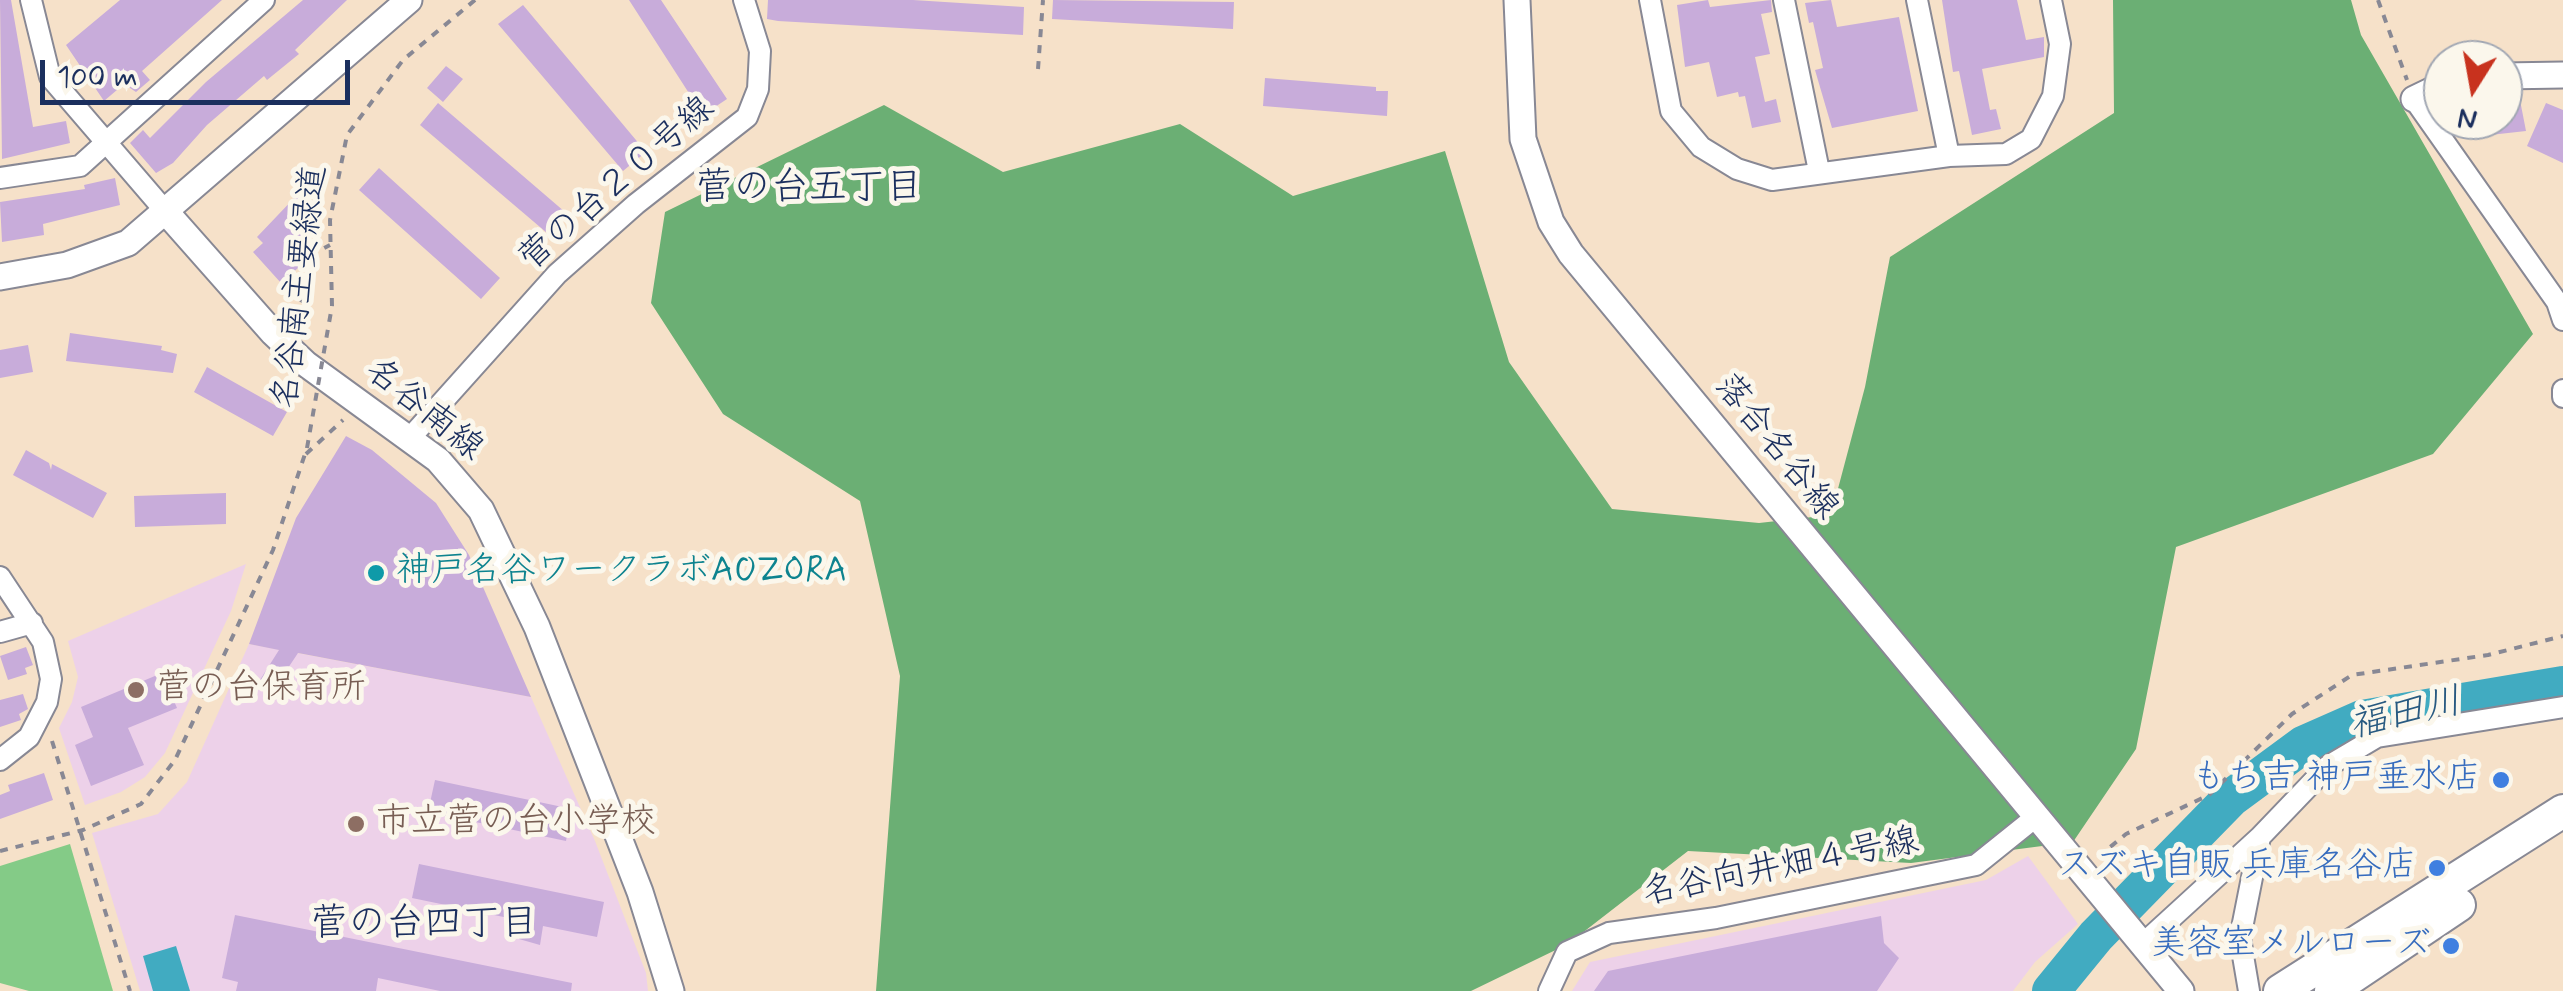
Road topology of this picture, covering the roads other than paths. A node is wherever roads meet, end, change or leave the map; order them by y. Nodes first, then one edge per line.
1 (30, 0) edge
2 (264, 0) edge
3 (409, 0) edge
4 (744, 0) edge
5 (1517, 0) edge
6 (1650, 0) edge
7 (1784, 0) edge
8 (1917, 0) edge
9 (2051, 0) edge
10 (2563, 74) edge
11 (2523, 75) edge
12 (2423, 94) edge
13 (2414, 99) joint
14 (105, 144) junction
15 (1949, 156) junction
16 (1819, 171) junction
17 (0, 178) edge
18 (166, 212) junction
19 (0, 277) edge
20 (2563, 320) edge
21 (410, 438) junction
22 (0, 576) edge
23 (32, 624) junction
24 (0, 632) edge
25 (2563, 707) edge
26 (0, 760) edge
27 (2563, 810) edge
28 (2037, 816) junction
29 (2260, 836) junction
30 (2563, 837) edge
31 (2144, 943) junction
32 (2336, 990) edge
33 (671, 991) edge
34 (1550, 991) edge
35 (2181, 991) edge
36 (2249, 991) edge
37 (2280, 991) edge

1 - 14 street
2 - 14 street
3 - 18 street
4 - 21 street, 菅の台２０号線
5 - 28 street, 落合名谷線
6 - 16 street
7 - 16 street
8 - 15 street
9 - 15 street
10 - 11 street
12 - 13 street
13 - 20 street
14 - 17 street
14 - 18 street
15 - 16 street
18 - 19 street
18 - 21 street, 名谷南線
21 - 33 street, 名谷南線
22 - 23 street
23 - 24 street
23 - 26 street
25 - 29 street
27 - 37 main road
28 - 31 street, 落合名谷線
28 - 34 street, 名谷向井畑４号線
29 - 31 street
29 - 36 street
30 - 32 main road
31 - 35 street, 落合名谷線

